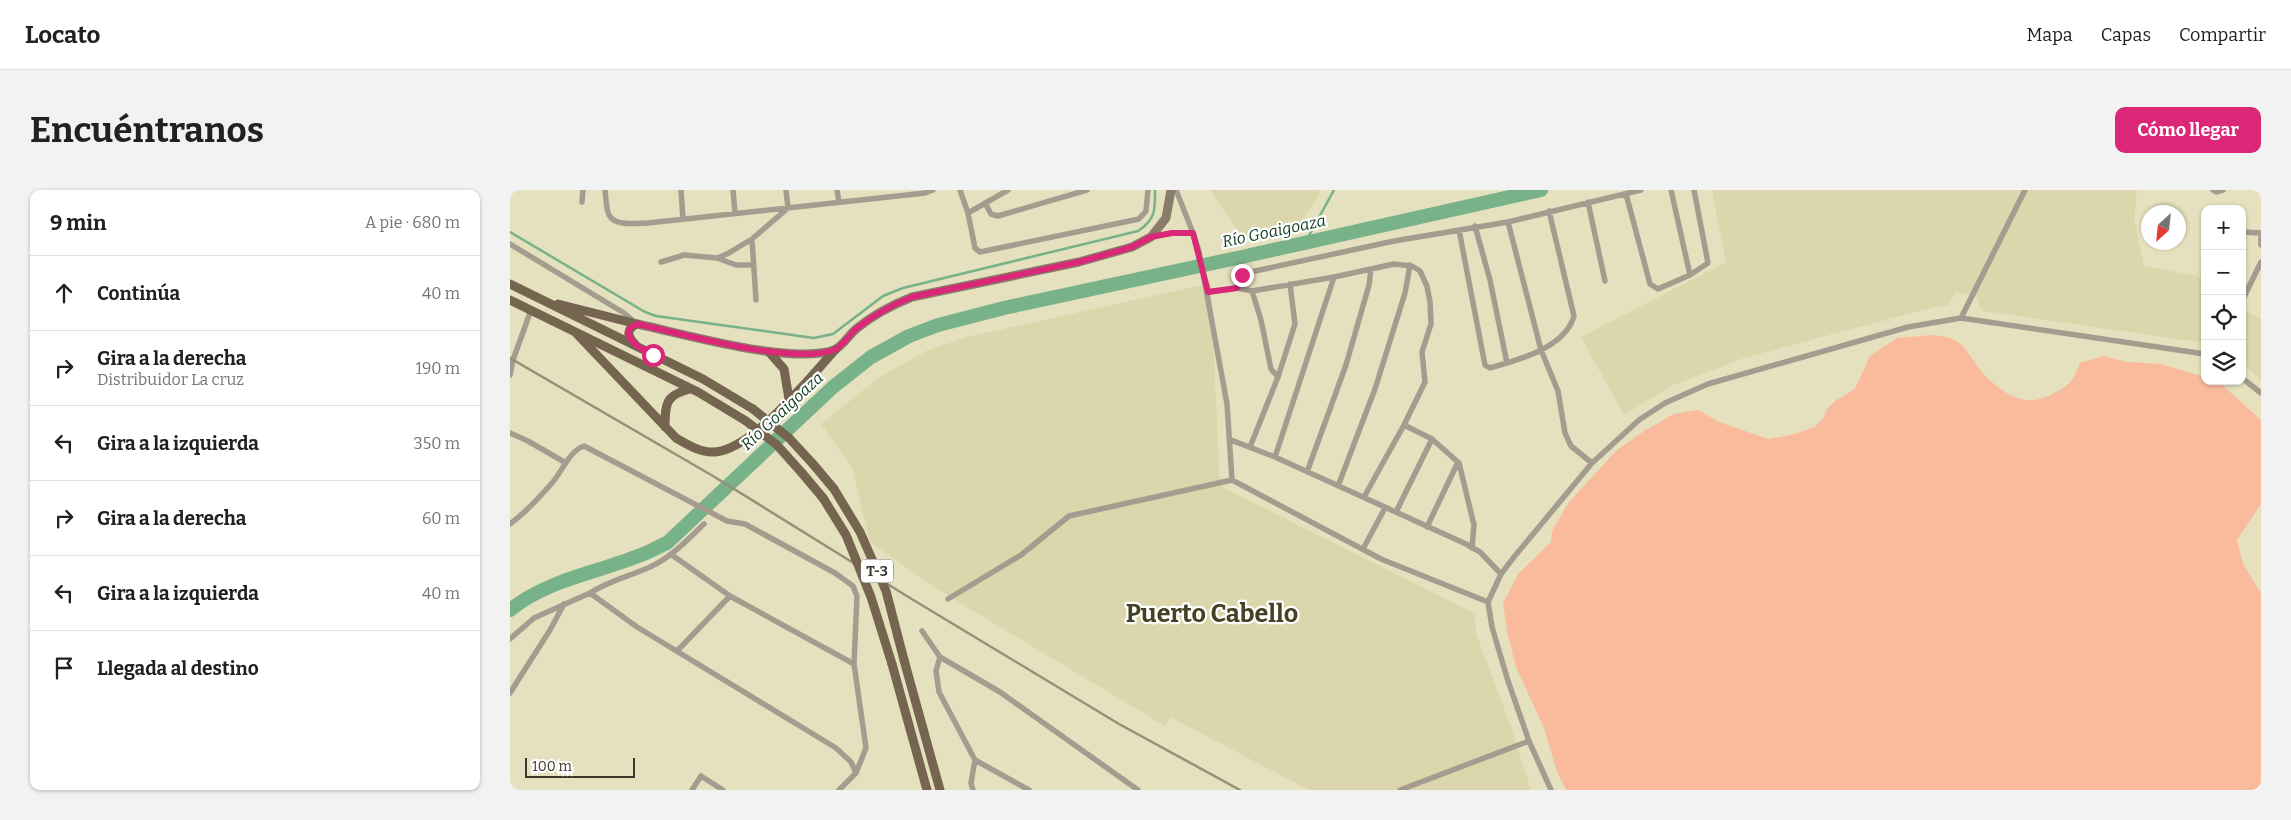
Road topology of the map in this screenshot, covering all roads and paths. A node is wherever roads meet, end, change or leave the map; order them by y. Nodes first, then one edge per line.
1 (583, 190) edge
2 (605, 190) edge
3 (680, 190) edge
4 (733, 190) edge
5 (786, 190) edge
6 (837, 190) edge
7 (933, 190) edge
8 (960, 190) edge
9 (993, 190) edge
10 (1008, 190) edge
11 (1087, 190) edge
12 (1148, 190) edge
13 (1171, 190) edge
14 (1176, 190) edge
15 (1641, 190) edge
16 (1671, 190) edge
17 (1694, 190) edge
18 (2025, 190) edge
19 (2213, 190) edge
20 (2223, 190) edge
21 (889, 193) edge
22 (1626, 194) junction
23 (997, 196) junction
24 (582, 202) dead end
25 (838, 202) junction
26 (1588, 202) junction
27 (985, 203) junction
28 (788, 208) junction
29 (1549, 211) junction
30 (968, 212) junction
31 (735, 213) junction
32 (683, 219) junction
33 (1508, 222) junction
34 (1475, 226) junction
35 (1459, 230) junction
36 (2246, 232) edge
37 (1193, 233) junction
38 (2261, 233) edge
39 (1151, 237) junction
40 (752, 239) junction
41 (510, 244) edge
42 (2261, 244) edge
43 (717, 258) junction
44 (661, 262) dead end
45 (2261, 262) edge
46 (1410, 265) junction
47 (753, 266) junction
48 (1371, 270) junction
49 (1690, 275) junction
50 (1334, 277) junction
51 (1605, 281) dead end
52 (510, 284) edge
53 (1290, 284) junction
54 (1237, 288) junction
55 (1252, 290) junction
56 (1208, 292) junction
57 (2245, 295) edge
58 (537, 298) junction
59 (510, 300) edge
60 (756, 300) dead end
61 (532, 310) junction
62 (1961, 318) junction
63 (637, 324) junction
64 (575, 332) junction
65 (638, 348) junction
66 (836, 349) junction
67 (1541, 350) junction
68 (769, 352) junction
69 (2201, 353) edge
70 (1508, 363) junction
71 (510, 375) edge
72 (1278, 377) junction
73 (2246, 381) edge
74 (690, 389) junction
75 (2261, 393) edge
76 (789, 400) junction
77 (1404, 425) junction
78 (665, 427) junction
79 (510, 433) edge
80 (1432, 439) junction
81 (1231, 440) junction
82 (1250, 447) junction
83 (1275, 457) junction
84 (1458, 462) junction
85 (566, 463) junction
86 (1592, 463) junction
87 (1307, 472) junction
88 (1232, 480) junction
89 (1338, 486) junction
90 (1364, 497) junction
91 (1385, 508) junction
92 (1396, 512) junction
93 (510, 524) edge
94 (704, 524) dead end
95 (1427, 527) junction
96 (1472, 548) junction
97 (1362, 549) junction
98 (672, 555) junction
99 (1501, 574) junction
100 (590, 593) junction
101 (730, 596) junction
102 (948, 599) dead end
103 (1488, 602) junction
104 (564, 604) junction
105 (922, 631) dead end
106 (510, 639) edge
107 (677, 651) junction
108 (940, 657) junction
109 (854, 664) junction
110 (510, 693) edge
111 (925, 739) junction
112 (1529, 741) junction
113 (975, 760) junction
114 (920, 764) junction
115 (856, 773) junction
116 (692, 790) edge
117 (723, 790) edge
118 (839, 790) edge
119 (923, 790) edge
120 (927, 790) edge
121 (940, 790) edge
122 (946, 790) edge
123 (973, 790) edge
124 (1029, 790) edge
125 (1138, 790) edge
126 (1400, 790) edge
127 (1551, 790) edge

1 - 24 street
2 - 32 street
3 - 32 street
4 - 31 street
5 - 28 street
6 - 25 street
7 - 21 street
8 - 30 street
9 - 23 street
10 - 23 street
11 - 27 street
12 - 30 street
13 - 39 main road
14 - 37 street
15 - 22 street
16 - 49 street
17 - 49 street
18 - 62 street
19 - 20 street
21 - 25 street
22 - 26 street
22 - 49 street
23 - 27 street
25 - 28 street
26 - 29 street
26 - 51 street
27 - 30 street
28 - 31 street
28 - 40 street
29 - 33 street
29 - 67 street
31 - 32 street
33 - 34 street
33 - 67 street
34 - 35 street
34 - 70 street
35 - 54 street
35 - 70 street
36 - 38 street
37 - 39 street
37 - 56 street
38 - 42 street
39 - 66 main road
40 - 43 street
40 - 47 street
41 - 63 street
43 - 44 street
43 - 47 street
45 - 57 street
46 - 48 street
46 - 77 street
46 - 89 street
47 - 60 street
48 - 50 street
48 - 87 street
50 - 53 street
50 - 83 street
52 - 58 main road, T-3
53 - 55 street
53 - 72 street
54 - 55 street
54 - 56 street
55 - 72 street
56 - 81 street
58 - 63 main road
58 - 65 main road, T-3
59 - 61 main road, T-3
61 - 64 main road, T-3
61 - 71 street
62 - 69 street
62 - 86 street
63 - 65 main road
63 - 68 main road
64 - 74 main road, T-3
64 - 78 main road
65 - 111 main road, T-3, bridge
66 - 68 main road
66 - 76 main road
67 - 70 street
67 - 86 street
68 - 76 main road
72 - 82 street
73 - 75 street
74 - 78 main road
74 - 114 main road, T-3, bridge
76 - 78 main road
77 - 80 street
77 - 90 street
79 - 85 street
80 - 84 street
80 - 92 street
81 - 82 street
81 - 88 street
82 - 83 street
83 - 87 street
84 - 95 street
84 - 96 street
85 - 93 street
85 - 109 street
86 - 99 street
87 - 89 street
88 - 97 street
88 - 102 street
89 - 90 street
90 - 91 street
91 - 92 street
91 - 97 street
92 - 95 street
94 - 98 street
95 - 96 street
96 - 99 street
97 - 103 street
98 - 100 street
98 - 101 street
99 - 103 street
100 - 104 street
100 - 107 street
101 - 107 street
101 - 109 street
103 - 112 street
104 - 106 street
104 - 110 street
105 - 108 street
107 - 115 street
108 - 113 street
108 - 125 street
109 - 115 street
111 - 121 main road, T-3
111 - 122 main road
112 - 126 street
112 - 127 street
113 - 123 street
113 - 124 street
114 - 119 main road
114 - 120 main road, T-3
115 - 118 street
116 - 117 street

